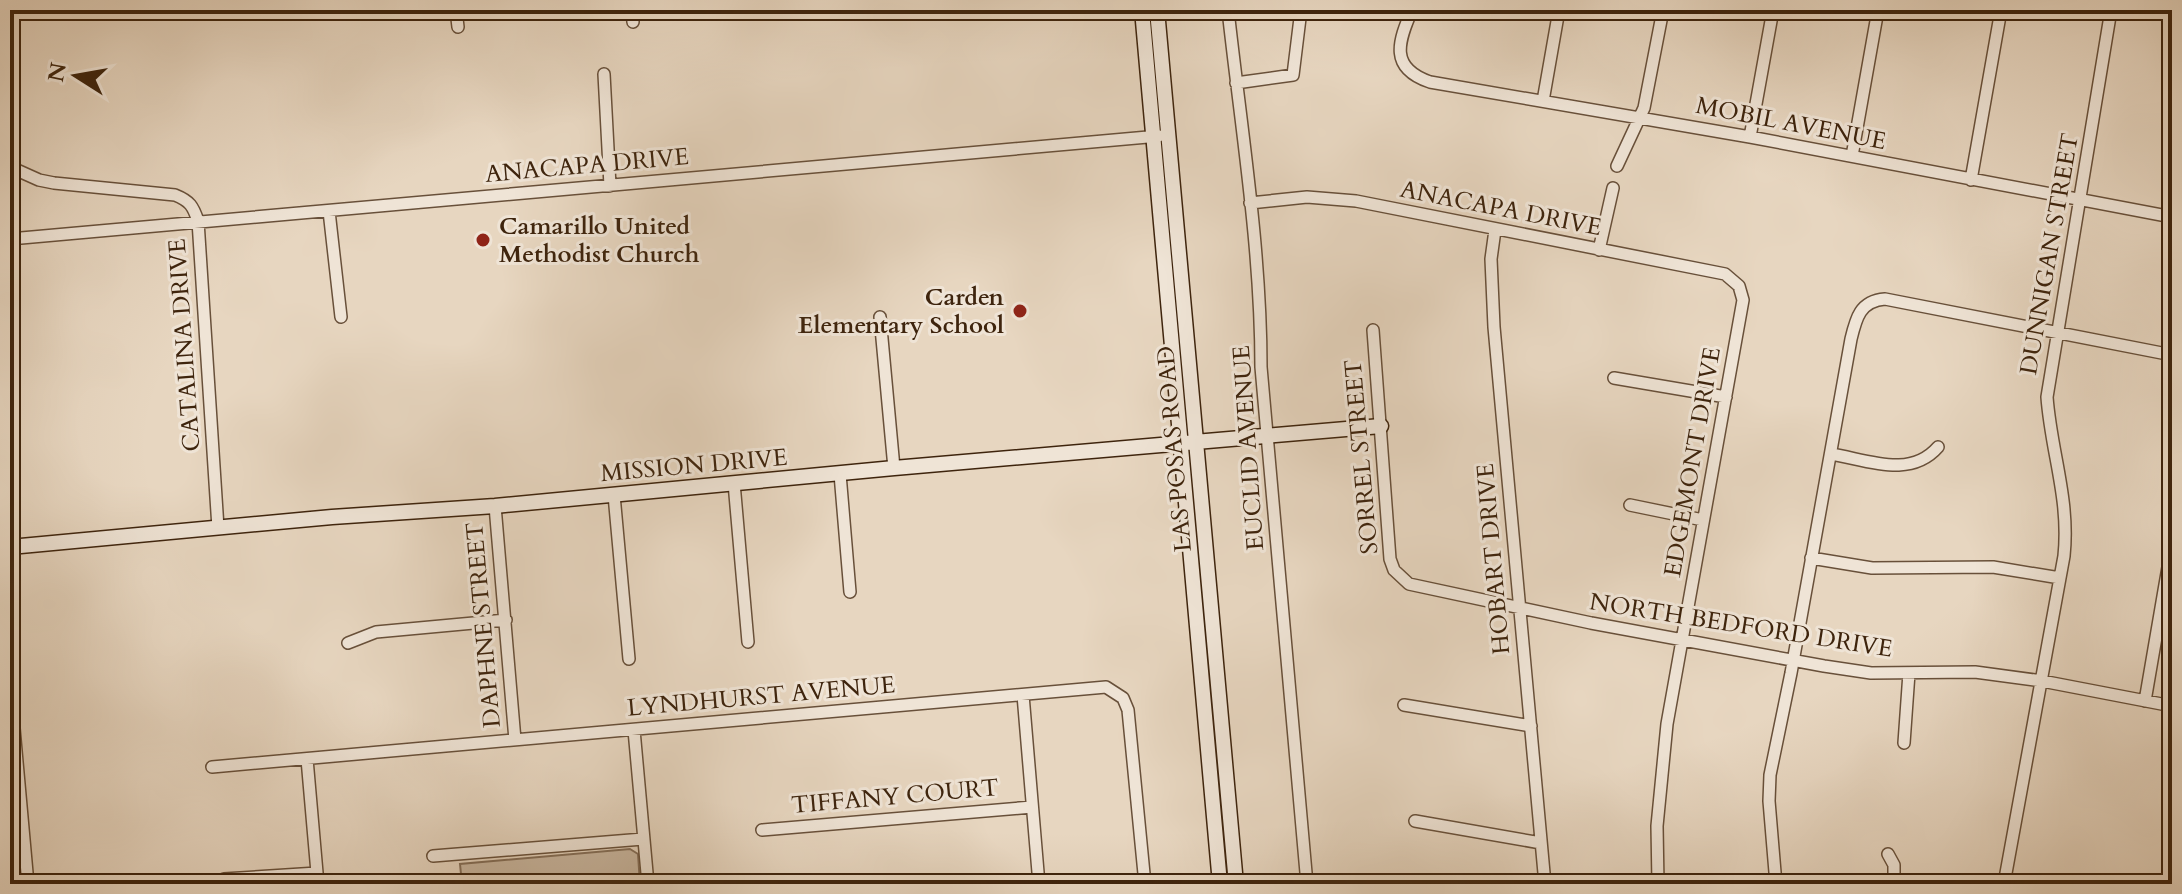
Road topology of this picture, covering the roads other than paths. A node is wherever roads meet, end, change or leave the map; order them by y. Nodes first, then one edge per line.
1 (456, 10) edge
2 (1142, 10) edge
3 (1157, 10) edge
4 (1228, 10) edge
5 (1301, 10) edge
6 (1412, 10) edge
7 (1559, 10) edge
8 (1663, 10) edge
9 (1773, 10) edge
10 (1878, 10) edge
11 (2001, 10) edge
12 (2111, 10) edge
13 (458, 27) dead end
14 (604, 74) dead end
15 (1236, 83) junction
16 (1543, 101) junction
17 (1641, 117) junction
18 (1161, 136) junction
19 (1750, 137) junction
20 (1852, 156) junction
21 (1617, 166) dead end
22 (10, 167) edge
23 (1971, 180) junction
24 (610, 186) junction
25 (1613, 188) dead end
26 (2081, 201) junction
27 (1250, 203) junction
28 (329, 211) junction
29 (2172, 217) edge
30 (198, 221) junction
31 (1495, 230) junction
32 (10, 239) edge
33 (1599, 250) junction
34 (1739, 286) joint
35 (341, 317) dead end
36 (880, 317) dead end
37 (1373, 330) dead end
38 (2057, 332) junction
39 (2172, 355) edge
40 (1614, 378) dead end
41 (1726, 397) junction
42 (1381, 426) junction
43 (1268, 435) junction
44 (1187, 443) junction
45 (1938, 447) dead end
46 (1831, 454) junction
47 (894, 468) junction
48 (840, 474) junction
49 (734, 483) junction
50 (614, 495) junction
51 (1630, 505) dead end
52 (495, 506) junction
53 (1703, 520) junction
54 (218, 528) junction
55 (2172, 544) edge
56 (10, 547) edge
57 (1811, 558) junction
58 (1401, 578) joint
59 (2060, 578) junction
60 (850, 592) dead end
61 (1518, 608) junction
62 (506, 620) junction
63 (1683, 640) junction
64 (748, 642) dead end
65 (348, 643) dead end
66 (629, 659) dead end
67 (1793, 661) junction
68 (1909, 673) junction
69 (2042, 681) junction
70 (10, 684) edge
71 (1023, 695) junction
72 (2145, 701) junction
73 (1404, 705) dead end
74 (2172, 706) edge
75 (1531, 726) junction
76 (634, 730) junction
77 (515, 740) junction
78 (1904, 743) dead end
79 (307, 759) junction
80 (212, 767) dead end
81 (1032, 807) junction
82 (1415, 821) dead end
83 (762, 830) dead end
84 (643, 839) junction
85 (1541, 843) junction
86 (1888, 854) dead end
87 (433, 856) dead end
88 (318, 878) edge
89 (224, 879) dead end
90 (28, 884) edge
91 (648, 884) edge
92 (1039, 884) edge
93 (1145, 884) edge
94 (1220, 884) edge
95 (1236, 884) edge
96 (1307, 884) edge
97 (1545, 884) edge
98 (1658, 884) edge
99 (1776, 884) edge
100 (1894, 884) edge
101 (2004, 884) edge

1 - 13 street
2 - 18 main road, LAS POSAS ROAD
3 - 18 main road, LAS POSAS ROAD
4 - 15 street, EUCLID AVENUE
5 - 15 street
6 - 16 street, MOBIL AVENUE
7 - 16 street
8 - 17 street
9 - 19 street
10 - 20 street
11 - 23 street
12 - 26 street, DUNNIGAN STREET
14 - 24 street
15 - 27 street, EUCLID AVENUE
16 - 17 street, MOBIL AVENUE
17 - 19 street, MOBIL AVENUE
17 - 21 street
18 - 24 street, ANACAPA DRIVE
18 - 44 main road, LAS POSAS ROAD
19 - 20 street, MOBIL AVENUE
20 - 23 street, MOBIL AVENUE
22 - 30 street, CATALINA DRIVE
23 - 26 street, MOBIL AVENUE
24 - 28 street, ANACAPA DRIVE
25 - 33 street
26 - 29 street, MOBIL AVENUE
26 - 38 street, DUNNIGAN STREET
27 - 31 street, ANACAPA DRIVE
27 - 43 street, EUCLID AVENUE
28 - 30 street, ANACAPA DRIVE
28 - 35 street
30 - 32 street, ANACAPA DRIVE
30 - 54 street, CATALINA DRIVE
31 - 33 street, ANACAPA DRIVE
31 - 61 street, HOBART DRIVE
33 - 34 street, ANACAPA DRIVE
34 - 41 street, EDGEMONT DRIVE
36 - 47 street
37 - 42 street, SORREL STREET
38 - 39 street
38 - 46 street
38 - 59 street, DUNNIGAN STREET
40 - 41 street
41 - 53 street, EDGEMONT DRIVE
42 - 43 main road, MISSION DRIVE
42 - 58 street, SORREL STREET
43 - 44 main road, MISSION DRIVE
43 - 96 street, EUCLID AVENUE
44 - 47 main road, MISSION DRIVE
44 - 94 main road, LAS POSAS ROAD
44 - 95 main road, LAS POSAS ROAD
45 - 46 street
46 - 57 street
47 - 48 main road, MISSION DRIVE
48 - 49 main road, MISSION DRIVE
48 - 60 street
49 - 50 main road, MISSION DRIVE
49 - 64 street
50 - 52 main road, MISSION DRIVE
50 - 66 street
51 - 53 street
52 - 54 main road, MISSION DRIVE
52 - 62 street, DAPHNE STREET
53 - 63 street, EDGEMONT DRIVE
54 - 56 main road, MISSION DRIVE
55 - 72 street
57 - 59 street
57 - 67 street
58 - 61 street, NORTH BEDFORD DRIVE
59 - 69 street, DUNNIGAN STREET
61 - 63 street, NORTH BEDFORD DRIVE
61 - 75 street, HOBART DRIVE
62 - 65 street
62 - 77 street, DAPHNE STREET
63 - 67 street, NORTH BEDFORD DRIVE
63 - 98 street, EDGEMONT DRIVE
67 - 68 street, NORTH BEDFORD DRIVE
67 - 99 street
68 - 69 street, NORTH BEDFORD DRIVE
68 - 78 street
69 - 72 street, NORTH BEDFORD DRIVE
69 - 101 street, DUNNIGAN STREET
70 - 90 street
71 - 76 street, LYNDHURST AVENUE
71 - 81 street
71 - 93 street, LYNDHURST AVENUE
72 - 74 street, NORTH BEDFORD DRIVE
73 - 75 street
75 - 85 street, HOBART DRIVE
76 - 77 street, LYNDHURST AVENUE
76 - 84 street
77 - 79 street, LYNDHURST AVENUE
79 - 80 street, LYNDHURST AVENUE
79 - 88 street
81 - 83 street, TIFFANY COURT
81 - 92 street
82 - 85 street
84 - 87 street
84 - 91 street
85 - 97 street, HOBART DRIVE
86 - 100 street
88 - 89 street

